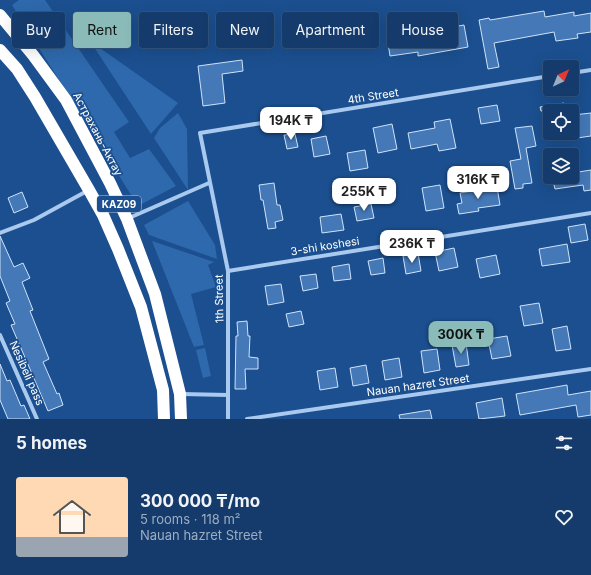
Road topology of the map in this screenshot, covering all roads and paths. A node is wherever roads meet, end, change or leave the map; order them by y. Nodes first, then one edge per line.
1 (0, 16) edge
2 (0, 50) edge
3 (33, 55) junction
4 (17, 69) junction
5 (591, 70) edge
6 (579, 72) edge
7 (543, 77) edge
8 (200, 133) joint
9 (209, 183) junction
10 (89, 190) junction
11 (591, 213) edge
12 (127, 219) junction
13 (0, 234) edge
14 (228, 271) junction
15 (0, 335) edge
16 (591, 369) edge
17 (180, 394) junction
18 (228, 395) junction
19 (37, 419) edge
20 (164, 419) edge
21 (181, 419) edge
22 (228, 419) edge
23 (247, 419) edge

1 - 3 highway, Астрахань-Актау / KAZ09
2 - 4 highway, KAZ09
3 - 4 highway
3 - 12 highway, Астрахань-Актау / KAZ09
4 - 10 highway, KAZ09
5 - 6 street
7 - 8 street, 4th Street
8 - 9 street, 1th Street
9 - 12 street
9 - 14 street, 1th Street
10 - 13 street
10 - 20 highway, KAZ09
11 - 14 street, 3-shi koshesi
12 - 17 highway, Астрахань-Актау / KAZ09
14 - 18 street, 1th Street
15 - 19 street, Nesibeli pass
16 - 23 street, Nauan hazret Street
17 - 18 street
17 - 21 highway, Астрахань-Актау / KAZ09
18 - 22 street, 1th Street

